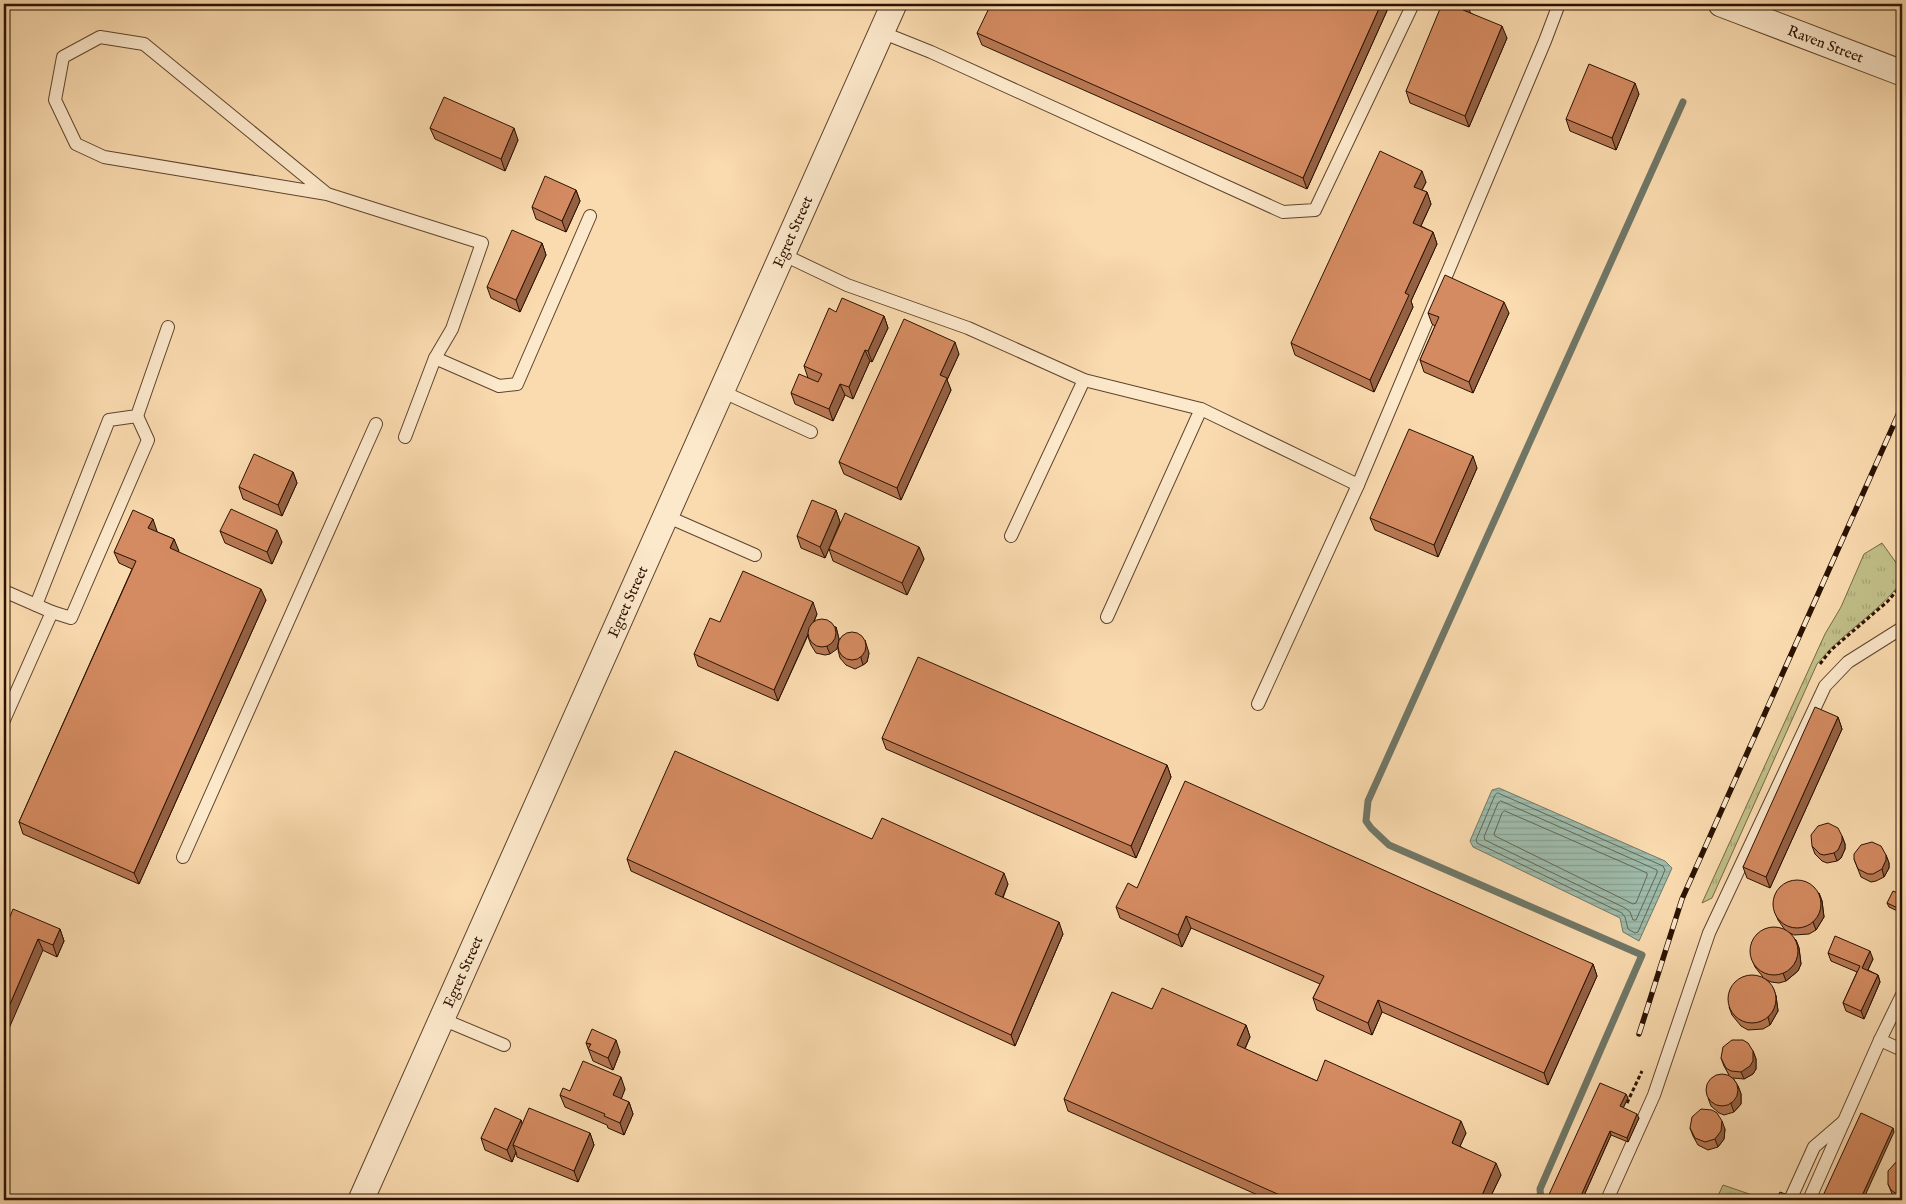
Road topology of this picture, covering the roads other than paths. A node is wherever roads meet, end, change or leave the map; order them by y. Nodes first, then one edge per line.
1 (894, 4) edge
2 (1413, 4) edge
3 (1559, 4) edge
4 (1721, 4) edge
5 (881, 32) junction
6 (1902, 73) edge
7 (327, 194) junction
8 (590, 216) dead end
9 (782, 254) junction
10 (168, 327) dead end
11 (435, 358) junction
12 (1084, 380) junction
13 (722, 391) junction
14 (1201, 409) junction
15 (137, 416) junction
16 (376, 424) dead end
17 (810, 432) dead end
18 (405, 437) dead end
19 (1358, 484) junction
20 (666, 516) junction
21 (1011, 536) dead end
22 (755, 555) dead end
23 (4, 591) edge
24 (36, 605) junction
25 (52, 612) junction
26 (1107, 617) dead end
27 (1902, 628) edge
28 (1258, 704) dead end
29 (4, 720) edge
30 (184, 857) dead end
31 (1902, 995) edge
32 (442, 1019) junction
33 (1880, 1040) junction
34 (504, 1044) dead end
35 (1902, 1050) edge
36 (1846, 1119) junction
37 (361, 1200) edge
38 (1607, 1200) edge
39 (1790, 1200) edge
40 (1809, 1200) edge

1 - 5 street, Egret Street
2 - 5 lane
3 - 19 lane
4 - 6 street, Raven Street
5 - 9 street, Egret Street
7 - 7 lane
7 - 11 lane
8 - 11 lane
9 - 12 lane
9 - 13 street, Egret Street
10 - 15 lane
11 - 18 lane
12 - 14 lane
12 - 21 lane
13 - 17 lane
13 - 20 street, Egret Street
14 - 19 lane
14 - 26 lane
15 - 24 lane
15 - 25 lane
16 - 30 lane
19 - 28 lane
20 - 22 lane
20 - 32 street, Egret Street
23 - 24 lane
24 - 25 lane
25 - 29 lane
27 - 38 lane
31 - 33 lane
32 - 34 lane
32 - 37 street, Egret Street
33 - 35 lane
33 - 36 lane
36 - 39 lane
36 - 40 lane

